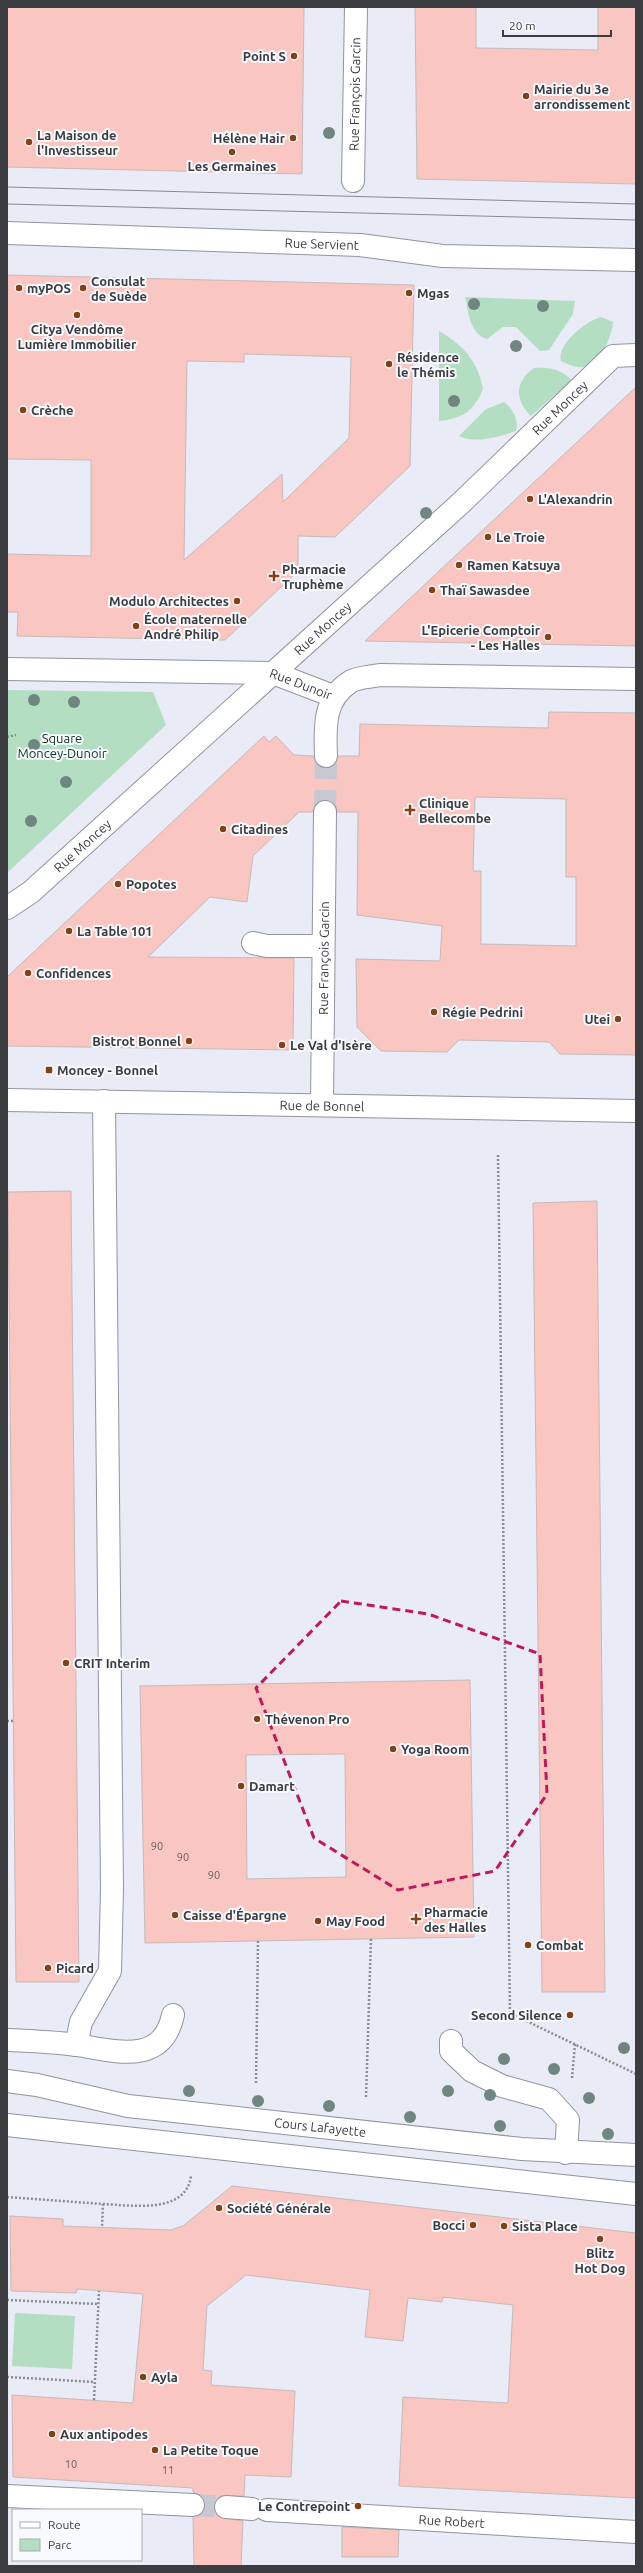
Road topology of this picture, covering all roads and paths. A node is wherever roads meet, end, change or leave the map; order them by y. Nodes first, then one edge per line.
1 (356, 7) edge
2 (353, 181) dead end
3 (7, 233) edge
4 (636, 260) edge
5 (636, 355) edge
6 (7, 669) edge
7 (273, 673) junction
8 (636, 679) edge
9 (333, 696) junction
10 (16, 735) dead end
11 (7, 737) edge
12 (326, 756) tunnel mouth
13 (325, 812) tunnel mouth
14 (7, 908) edge
15 (253, 943) dead end
16 (323, 946) junction
17 (7, 1100) edge
18 (104, 1101) junction
19 (322, 1105) junction
20 (636, 1111) edge
21 (498, 1155) dead end
22 (7, 1721) edge
23 (13, 1721) dead end
24 (371, 1939) dead end
25 (258, 1941) dead end
26 (174, 2015) dead end
27 (7, 2040) edge
28 (451, 2041) dead end
29 (76, 2045) junction
30 (636, 2074) edge
31 (7, 2081) edge
32 (256, 2083) dead end
33 (366, 2098) dead end
34 (7, 2125) edge
35 (566, 2153) junction
36 (636, 2155) edge
37 (191, 2173) dead end
38 (636, 2194) edge
39 (7, 2197) edge
40 (103, 2204) junction
41 (102, 2227) dead end
42 (99, 2291) dead end
43 (7, 2300) edge
44 (98, 2304) junction
45 (7, 2377) edge
46 (94, 2382) junction
47 (94, 2400) dead end
48 (7, 2496) edge
49 (193, 2505) tunnel mouth
50 (226, 2507) tunnel mouth
51 (636, 2532) edge

1 - 2 street, Rue François Garcin
3 - 4 street, Rue Servient
5 - 7 street, Rue Moncey
6 - 7 street, Rue Dunoir
7 - 9 street, Rue Dunoir
7 - 14 street, Rue Moncey
8 - 9 street, Rue Dunoir
9 - 12 street
10 - 11 path
13 - 16 street, Rue François Garcin
15 - 16 street
16 - 19 street, Rue François Garcin
17 - 18 street, Rue de Bonnel
18 - 19 street, Rue de Bonnel
18 - 29 street
19 - 20 street, Rue de Bonnel
21 - 30 path
22 - 23 path
24 - 33 path
25 - 32 path
26 - 29 street
27 - 29 street
28 - 35 street
31 - 35 street, Cours Lafayette
34 - 38 street
35 - 36 street, Cours Lafayette
37 - 40 path
39 - 40 path
40 - 41 path
42 - 44 path
43 - 44 path
44 - 46 path
45 - 46 path
46 - 47 path
48 - 49 street
50 - 51 street, Rue Robert

